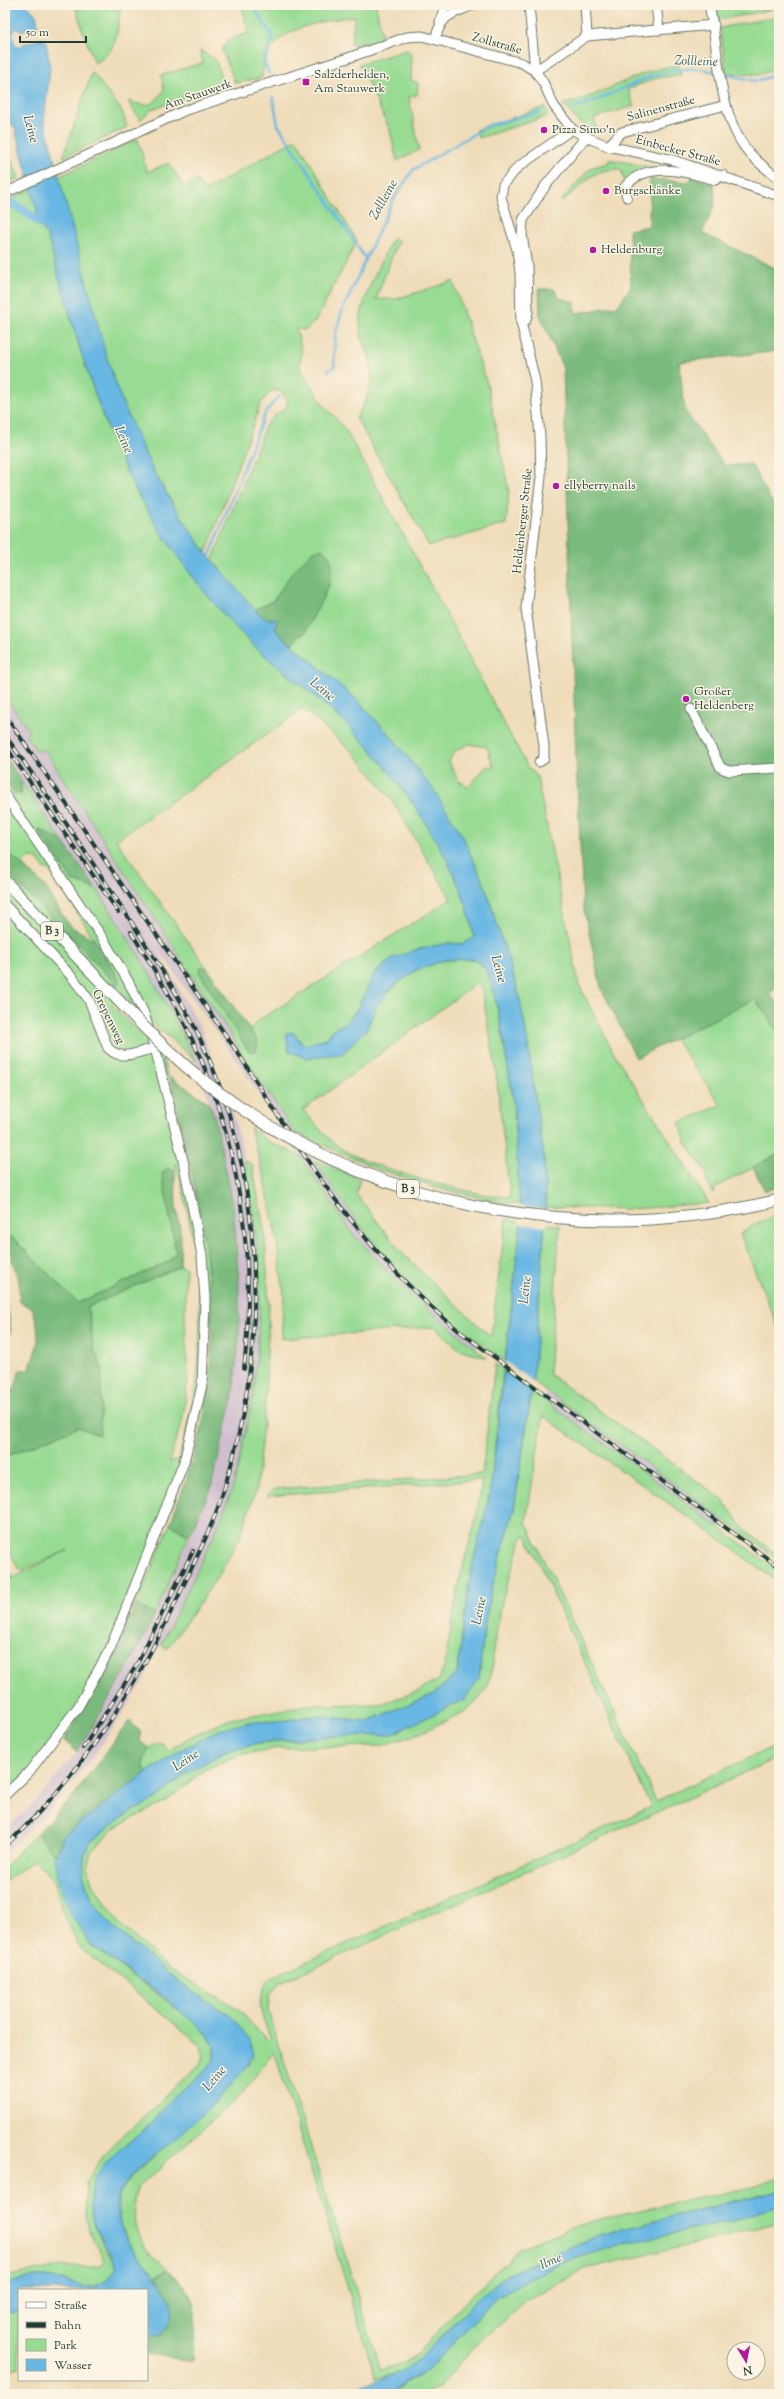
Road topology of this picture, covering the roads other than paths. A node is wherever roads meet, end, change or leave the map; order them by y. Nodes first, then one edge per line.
1 (445, 5) edge
2 (473, 5) edge
3 (529, 5) edge
4 (585, 5) edge
5 (656, 5) edge
6 (709, 5) edge
7 (440, 22) junction
8 (714, 25) junction
9 (659, 30) junction
10 (587, 36) junction
11 (407, 37) joint
12 (435, 39) junction
13 (535, 71) junction
14 (726, 105) junction
15 (572, 129) junction
16 (586, 137) junction
17 (608, 146) junction
18 (723, 176) junction
19 (779, 178) edge
20 (5, 193) edge
21 (779, 196) edge
22 (627, 197) dead end
23 (521, 322) junction
24 (691, 709) dead end
25 (539, 762) dead end
26 (779, 768) edge
27 (5, 795) edge
28 (5, 881) edge
29 (5, 905) edge
30 (155, 1048) junction
31 (779, 1200) edge
32 (5, 1795) edge

1 - 7 street
2 - 7 street
3 - 13 street
4 - 10 street
5 - 9 street
6 - 8 street
7 - 12 street
8 - 9 street
8 - 14 street
9 - 10 street
10 - 13 street
11 - 12 street, Zollstraße
11 - 20 street, Am Stauwerk
12 - 13 street, Zollstraße
13 - 15 street, Zollstraße
14 - 17 street, Salinenstraße
14 - 19 street
15 - 16 street, Einbecker Straße
15 - 23 street
16 - 17 street, Einbecker Straße
16 - 23 street
17 - 18 street, Einbecker Straße
18 - 21 street, Einbecker Straße
18 - 22 street
23 - 25 street, Heldenberger Straße
24 - 26 street
27 - 30 street
28 - 31 main road, B 3, bridge
29 - 30 street, Grepenweg
30 - 32 street

